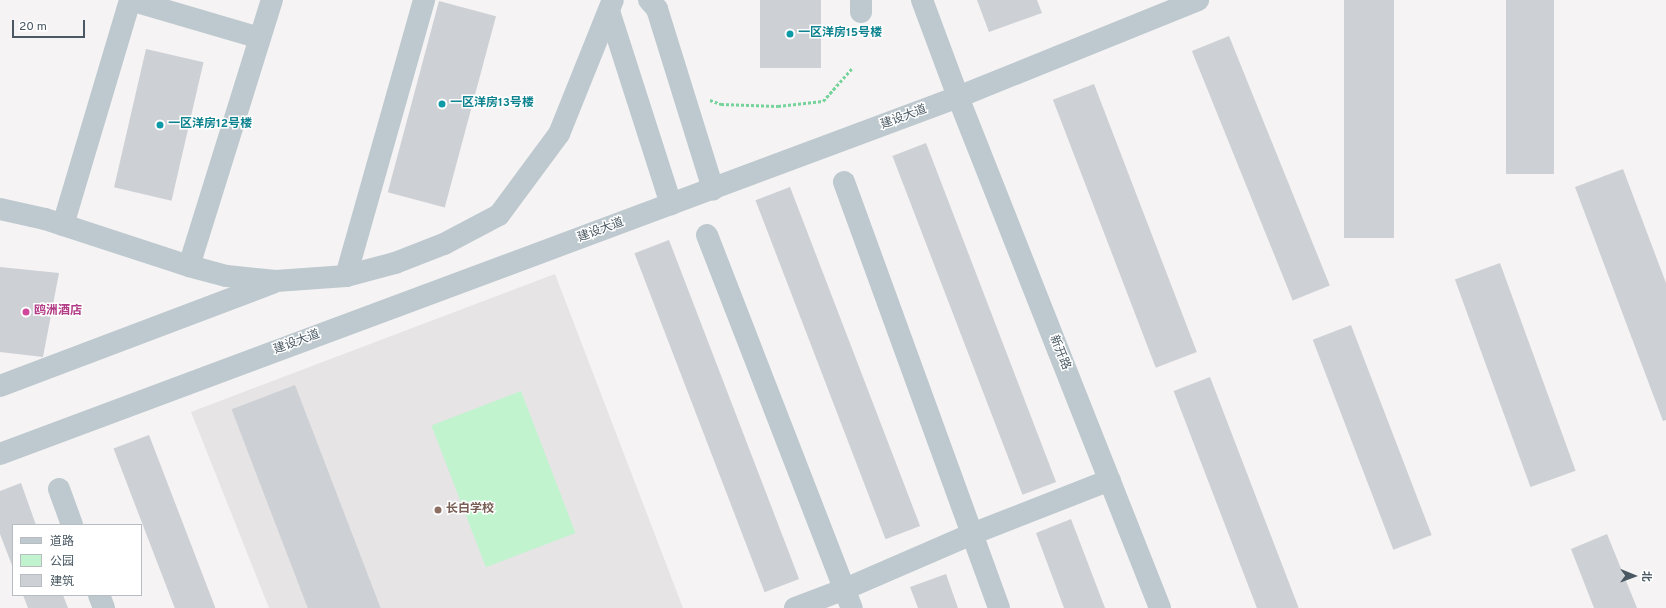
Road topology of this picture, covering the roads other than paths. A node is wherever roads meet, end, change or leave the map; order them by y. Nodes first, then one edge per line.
1 (130, 0) edge
2 (272, 0) edge
3 (424, 0) edge
4 (922, 0) edge
5 (1198, 0) edge
6 (653, 4) edge
7 (611, 5) edge
8 (260, 38) junction
9 (958, 98) junction
10 (844, 182) dead end
11 (713, 189) junction
12 (671, 204) junction
13 (0, 209) edge
14 (63, 225) junction
15 (707, 235) dead end
16 (189, 266) junction
17 (346, 276) junction
18 (276, 281) junction
19 (0, 386) edge
20 (0, 454) edge
21 (1110, 480) junction
22 (59, 489) dead end
23 (72, 524) edge
24 (972, 534) junction
25 (99, 596) edge
26 (849, 599) edge
27 (104, 608) edge
28 (795, 608) edge
29 (999, 608) edge
30 (1160, 608) edge

1 - 8 street
1 - 14 street
2 - 8 street
3 - 17 street
4 - 9 street, 新开路
5 - 9 street, 建设大道
6 - 11 street
7 - 12 street
7 - 17 street
8 - 16 street
9 - 11 street, 建设大道
9 - 21 street, 新开路
10 - 24 street
11 - 12 street, 建设大道
12 - 20 street, 建设大道
13 - 14 street
14 - 16 street
15 - 26 street
16 - 18 street
17 - 18 street
18 - 19 street
21 - 24 street
21 - 30 street, 新开路
22 - 23 street
24 - 26 street
24 - 29 street
25 - 27 street
26 - 28 street

